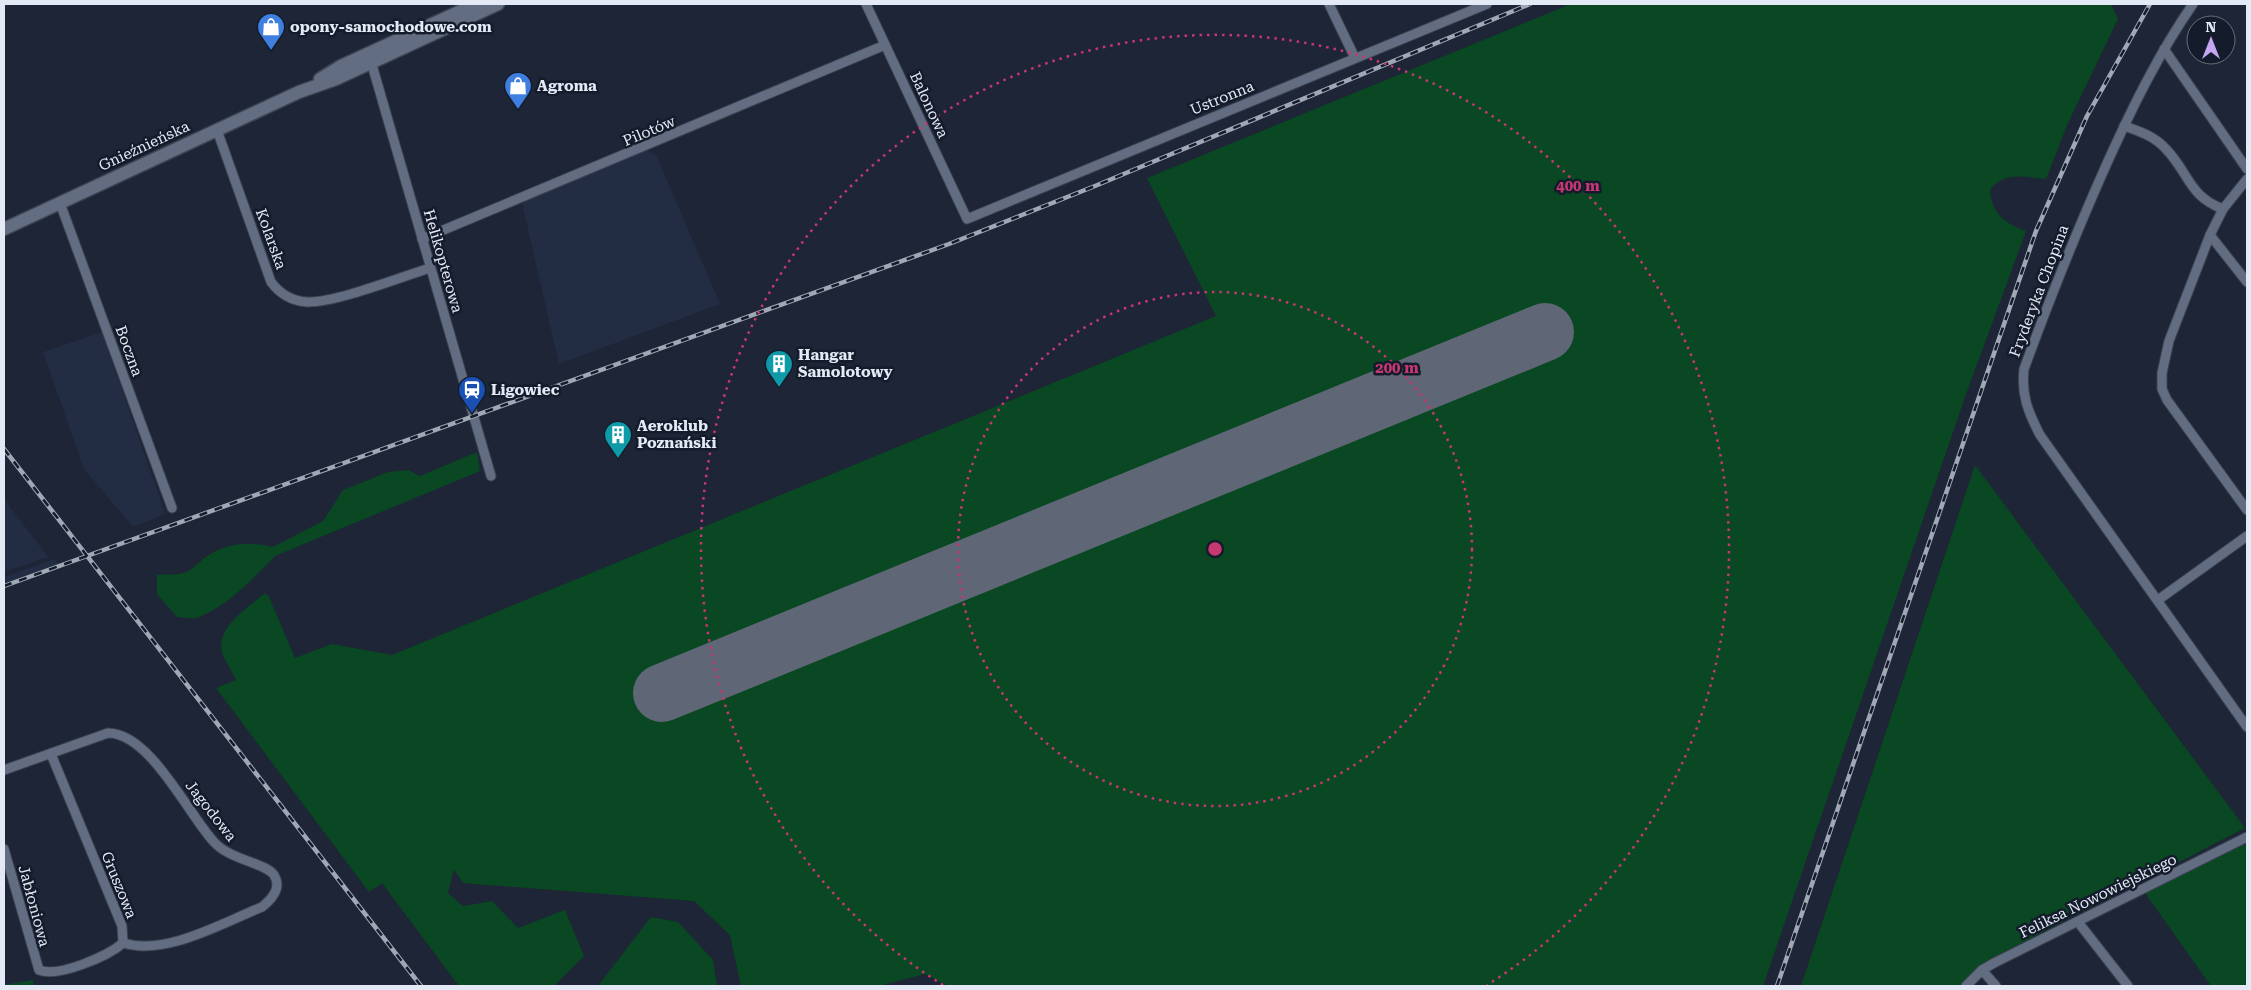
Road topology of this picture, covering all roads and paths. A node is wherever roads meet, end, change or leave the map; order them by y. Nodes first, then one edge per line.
1 (498, 4) edge
2 (866, 4) edge
3 (1329, 4) edge
4 (1487, 4) edge
5 (2194, 4) edge
6 (481, 6) edge
7 (885, 45) junction
8 (2164, 49) junction
9 (370, 58) junction
10 (1355, 58) junction
11 (2124, 126) junction
12 (217, 130) junction
13 (2247, 169) edge
14 (2247, 179) edge
15 (60, 203) junction
16 (2223, 209) junction
17 (966, 219) joint
18 (4, 229) edge
19 (2210, 235) junction
20 (422, 239) junction
21 (430, 268) junction
22 (2247, 282) edge
23 (491, 476) dead end
24 (172, 508) dead end
25 (2247, 510) edge
26 (2247, 536) edge
27 (2158, 600) junction
28 (2247, 727) edge
29 (51, 754) junction
30 (4, 770) edge
31 (2247, 837) edge
32 (4, 849) edge
33 (2078, 922) junction
34 (123, 943) junction
35 (39, 970) joint
36 (1982, 970) junction
37 (1966, 986) edge
38 (1996, 986) edge
39 (2128, 986) edge

1 - 6 main road, Gnieźnieńska
2 - 7 street, Balonowa
3 - 10 street
4 - 10 street, Ustronna
5 - 8 street, Fryderyka Chopina
6 - 9 main road, Gnieźnieńska
7 - 17 street, Balonowa
7 - 20 street, Pilotów
8 - 11 street, Fryderyka Chopina
8 - 13 street
9 - 12 main road, Gnieźnieńska
9 - 20 street, Helikopterowa
10 - 17 street, Ustronna
11 - 16 street
11 - 27 street, Fryderyka Chopina
12 - 15 main road, Gnieźnieńska
12 - 21 street, Kolarska
14 - 16 street
15 - 18 main road, Gnieźnieńska
15 - 24 street, Boczna
16 - 19 street
19 - 22 street
19 - 25 street
20 - 21 street, Helikopterowa
21 - 23 street, Helikopterowa
26 - 27 street
27 - 28 street, Fryderyka Chopina
29 - 30 street, Jagodowa
29 - 34 street, Gruszowa
29 - 34 street, Jagodowa
31 - 33 street, Feliksa Nowowiejskiego
32 - 35 street, Jabłoniowa
33 - 36 street, Feliksa Nowowiejskiego
33 - 39 street
34 - 35 street, Gruszowa
36 - 37 street, Feliksa Nowowiejskiego
36 - 38 street

